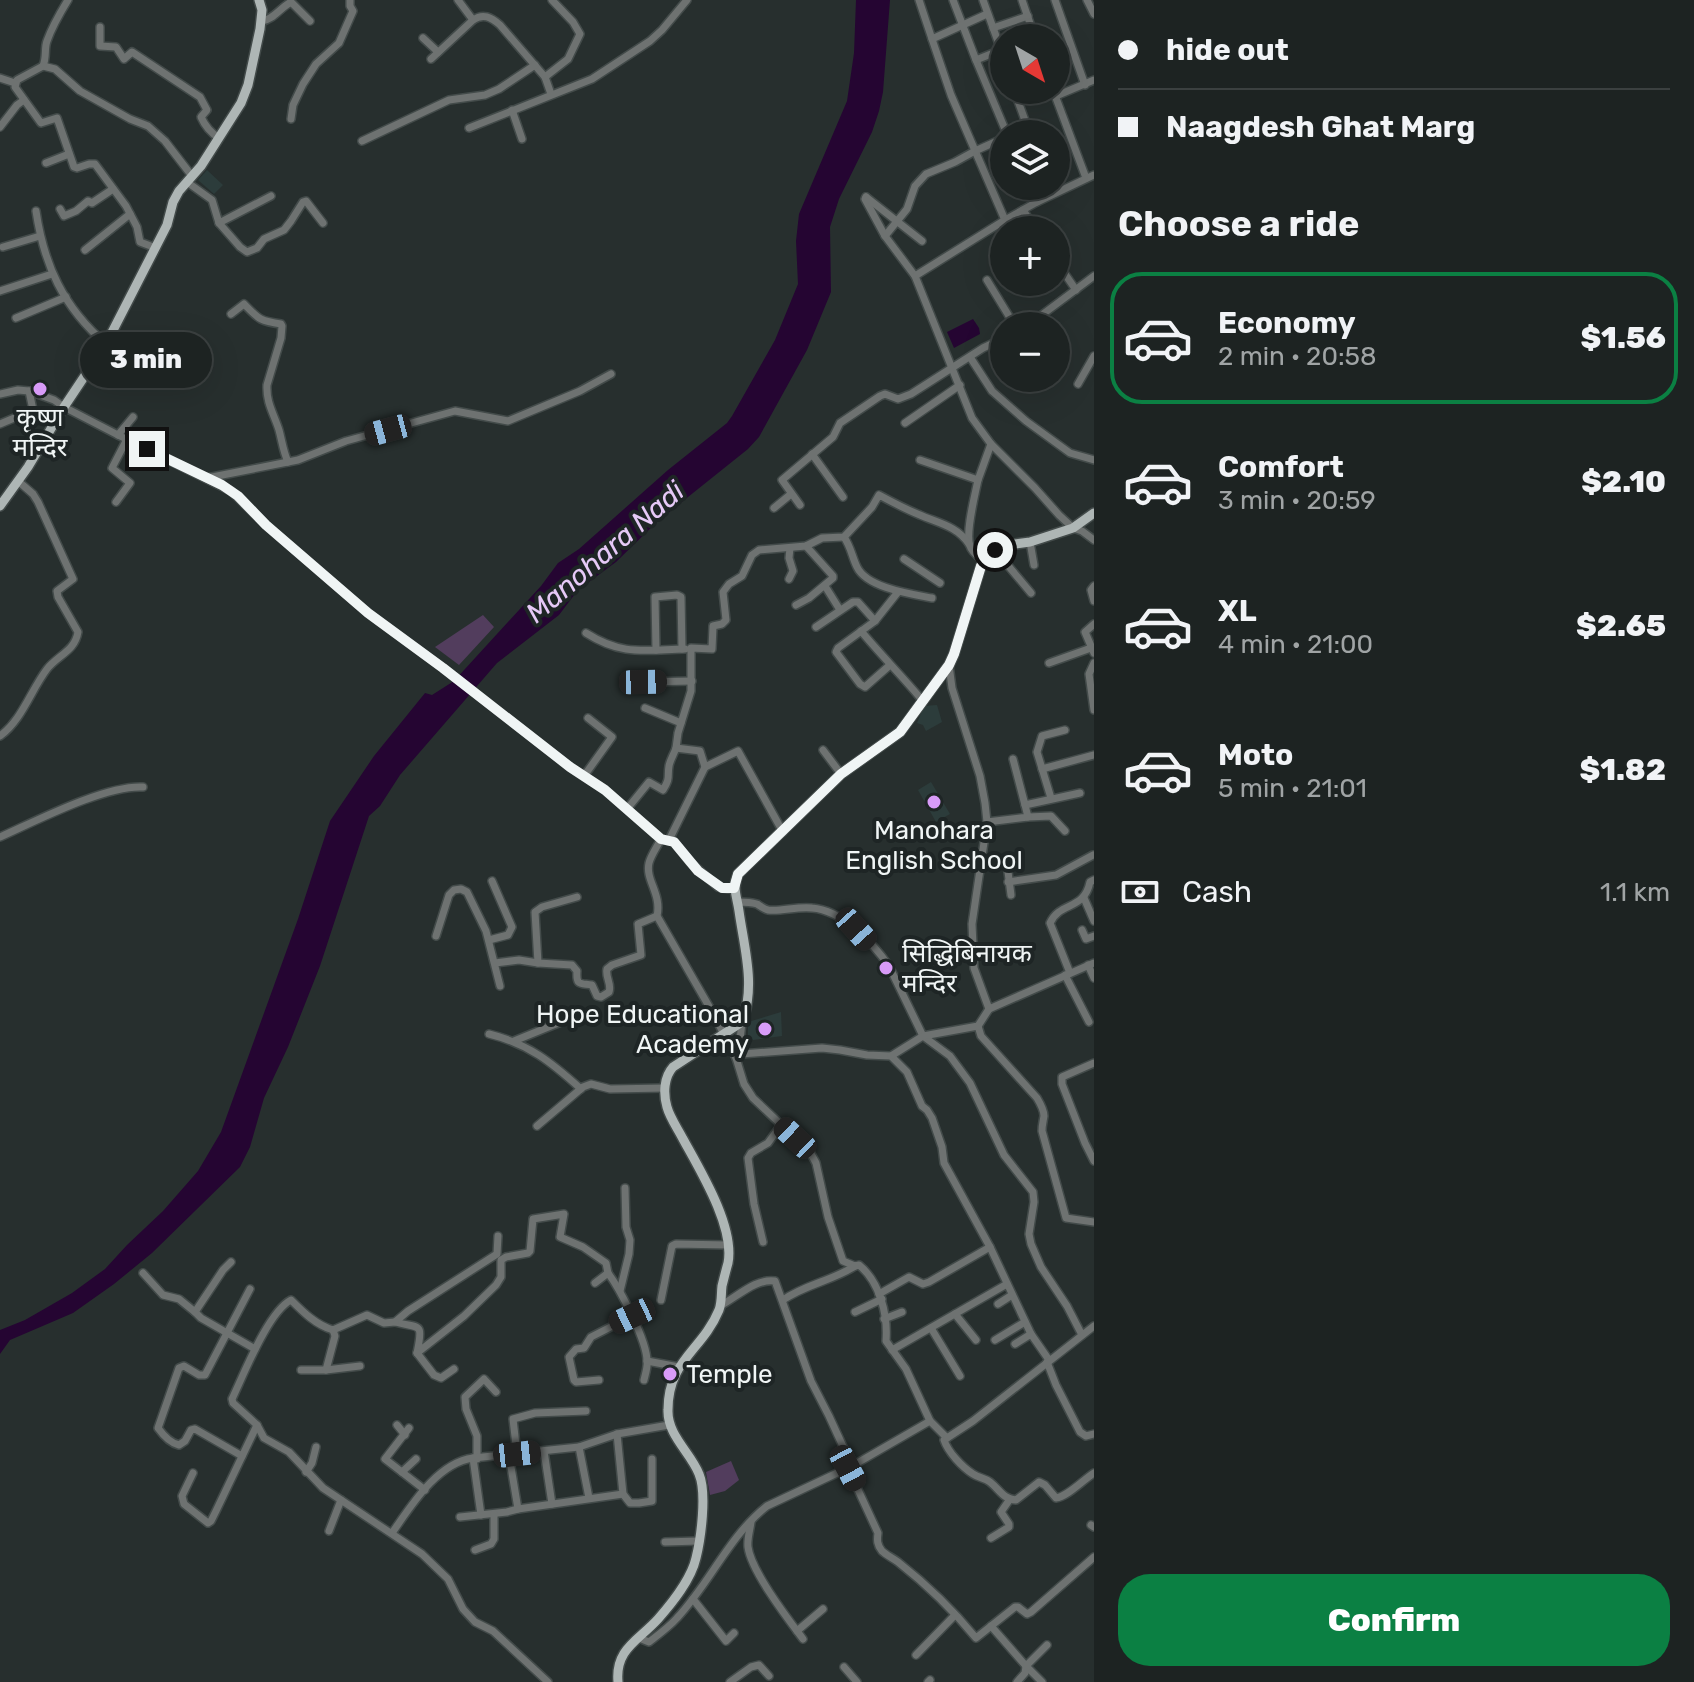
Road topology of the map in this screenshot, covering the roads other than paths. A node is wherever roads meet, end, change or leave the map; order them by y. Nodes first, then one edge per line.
1 (68, 0) edge
2 (259, 0) edge
3 (350, 0) edge
4 (458, 0) edge
5 (552, 0) edge
6 (919, 0) edge
7 (953, 0) edge
8 (983, 0) edge
9 (1022, 0) edge
10 (1055, 0) edge
11 (1087, 0) edge
12 (686, 1) edge
13 (987, 14) junction
14 (1094, 14) edge
15 (1028, 16) junction
16 (473, 20) junction
17 (262, 21) junction
18 (310, 21) dead end
19 (991, 24) edge
20 (1005, 24) edge
21 (1031, 24) edge
22 (962, 25) junction
23 (100, 27) dead end
24 (423, 38) dead end
25 (932, 39) junction
26 (438, 52) junction
27 (990, 57) edge
28 (431, 59) dead end
29 (976, 60) junction
30 (535, 65) junction
31 (43, 66) junction
32 (545, 77) junction
33 (0, 78) edge
34 (1094, 80) edge
35 (15, 83) junction
36 (1085, 85) junction
37 (1070, 89) edge
38 (551, 94) junction
39 (24, 100) junction
40 (1059, 104) edge
41 (512, 110) junction
42 (291, 119) dead end
43 (1002, 120) edge
44 (0, 127) edge
45 (469, 128) dead end
46 (219, 138) junction
47 (522, 139) dead end
48 (362, 141) dead end
49 (990, 144) edge
50 (975, 151) junction
51 (69, 154) junction
52 (46, 163) dead end
53 (1090, 176) edge
54 (190, 179) junction
55 (113, 189) junction
56 (271, 196) dead end
57 (1037, 202) joint
58 (60, 209) dead end
59 (1023, 210) junction
60 (36, 211) dead end
61 (130, 214) junction
62 (1003, 216) edge
63 (1012, 216) edge
64 (1027, 216) edge
65 (898, 221) junction
66 (219, 223) junction
67 (323, 223) dead end
68 (990, 229) edge
69 (40, 236) junction
70 (885, 236) junction
71 (922, 241) dead end
72 (3, 247) dead end
73 (156, 248) junction
74 (85, 250) dead end
75 (52, 274) junction
76 (915, 276) junction
77 (1094, 276) edge
78 (987, 280) dead end
79 (1070, 281) edge
80 (1076, 290) junction
81 (0, 291) edge
82 (66, 297) junction
83 (1006, 312) edge
84 (1046, 312) edge
85 (231, 314) dead end
86 (16, 318) dead end
87 (106, 344) junction
88 (990, 345) edge
89 (1094, 356) edge
90 (970, 357) junction
91 (952, 368) junction
92 (611, 374) dead end
93 (1078, 384) dead end
94 (960, 385) junction
95 (29, 391) junction
96 (0, 394) edge
97 (64, 407) junction
98 (133, 417) dead end
99 (905, 423) dead end
100 (0, 424) edge
101 (118, 435) junction
102 (127, 439) junction
103 (991, 444) junction
104 (812, 454) junction
105 (920, 460) dead end
106 (1094, 460) edge
107 (288, 462) junction
108 (207, 478) junction
109 (978, 480) junction
110 (18, 481) junction
111 (791, 494) junction
112 (843, 497) dead end
113 (116, 502) dead end
114 (800, 505) dead end
115 (0, 506) edge
116 (774, 508) dead end
117 (1094, 513) edge
118 (1073, 528) junction
119 (844, 537) junction
120 (1094, 540) edge
121 (1030, 542) junction
122 (969, 544) junction
123 (806, 546) junction
124 (790, 548) junction
125 (995, 550) junction
126 (904, 559) dead end
127 (984, 561) junction
128 (1034, 565) dead end
129 (789, 579) dead end
130 (940, 583) dead end
131 (825, 586) junction
132 (1094, 586) edge
133 (898, 592) junction
134 (1031, 593) dead end
135 (932, 598) dead end
136 (1094, 601) edge
137 (796, 605) dead end
138 (840, 610) junction
139 (875, 621) junction
140 (1094, 624) edge
141 (816, 627) dead end
142 (861, 631) junction
143 (586, 633) dead end
144 (687, 649) junction
145 (656, 650) junction
146 (1092, 650) edge
147 (1049, 663) dead end
148 (1094, 663) edge
149 (890, 665) junction
150 (949, 665) junction
151 (692, 681) junction
152 (643, 682) dead end
153 (922, 700) junction
154 (645, 708) dead end
155 (1094, 710) edge
156 (588, 718) dead end
157 (681, 723) junction
158 (1065, 730) dead end
159 (0, 736) edge
160 (676, 748) junction
161 (823, 750) dead end
162 (1094, 755) edge
163 (1013, 759) dead end
164 (705, 767) junction
165 (1042, 769) junction
166 (841, 774) junction
167 (584, 776) junction
168 (143, 787) dead end
169 (1080, 793) dead end
170 (1051, 798) junction
171 (1025, 805) junction
172 (627, 809) junction
173 (1028, 817) junction
174 (987, 822) junction
175 (1065, 831) dead end
176 (783, 832) junction
177 (0, 837) edge
178 (665, 840) junction
179 (1093, 855) edge
180 (981, 862) junction
181 (1094, 880) edge
182 (492, 881) dead end
183 (1008, 882) junction
184 (734, 888) junction
185 (1011, 895) dead end
186 (577, 897) dead end
187 (1084, 898) junction
188 (738, 902) junction
189 (1091, 908) edge
190 (657, 916) junction
191 (1094, 921) edge
192 (1082, 930) dead end
193 (436, 936) dead end
194 (1094, 936) edge
195 (489, 940) junction
196 (495, 963) junction
197 (538, 963) junction
198 (1091, 964) edge
199 (1068, 974) junction
200 (1094, 978) edge
201 (500, 986) dead end
202 (989, 1009) junction
203 (573, 1017) dead end
204 (742, 1022) junction
205 (1089, 1022) dead end
206 (978, 1026) junction
207 (489, 1034) dead end
208 (723, 1034) junction
209 (923, 1036) junction
210 (514, 1041) junction
211 (739, 1056) junction
212 (891, 1056) junction
213 (1094, 1063) edge
214 (665, 1088) junction
215 (581, 1089) junction
216 (781, 1125) junction
217 (537, 1126) dead end
218 (1094, 1161) edge
219 (625, 1188) dead end
220 (1094, 1222) edge
221 (498, 1236) dead end
222 (763, 1242) dead end
223 (728, 1245) junction
224 (990, 1247) junction
225 (499, 1257) junction
226 (231, 1262) dead end
227 (855, 1266) junction
228 (143, 1273) dead end
229 (608, 1273) junction
230 (943, 1273) junction
231 (947, 1282) dead end
232 (595, 1283) dead end
233 (1007, 1284) junction
234 (250, 1289) dead end
235 (620, 1293) junction
236 (1012, 1295) junction
237 (880, 1296) junction
238 (661, 1300) dead end
239 (783, 1300) junction
240 (998, 1304) dead end
241 (720, 1306) junction
242 (195, 1312) junction
243 (855, 1312) dead end
244 (955, 1314) junction
245 (632, 1316) junction
246 (898, 1317) dead end
247 (884, 1319) junction
248 (395, 1322) junction
249 (1025, 1322) junction
250 (1094, 1326) edge
251 (931, 1328) junction
252 (333, 1330) junction
253 (227, 1332) junction
254 (1031, 1334) junction
255 (1082, 1335) junction
256 (976, 1340) dead end
257 (995, 1340) dead end
258 (1015, 1344) dead end
259 (255, 1349) junction
260 (892, 1350) junction
261 (417, 1353) junction
262 (647, 1361) junction
263 (1048, 1361) junction
264 (360, 1366) dead end
265 (679, 1367) junction
266 (454, 1369) dead end
267 (301, 1370) dead end
268 (326, 1370) junction
269 (948, 1377) dead end
270 (599, 1380) dead end
271 (644, 1380) dead end
272 (496, 1392) dead end
273 (586, 1411) dead end
274 (930, 1421) junction
275 (257, 1425) junction
276 (397, 1425) dead end
277 (669, 1425) junction
278 (1094, 1433) edge
279 (617, 1434) junction
280 (947, 1438) junction
281 (316, 1447) dead end
282 (579, 1447) junction
283 (544, 1451) junction
284 (513, 1454) junction
285 (242, 1456) junction
286 (475, 1458) junction
287 (416, 1459) dead end
288 (652, 1459) dead end
289 (850, 1467) junction
290 (306, 1472) junction
291 (402, 1472) junction
292 (193, 1473) dead end
293 (1094, 1473) edge
294 (425, 1490) junction
295 (623, 1494) junction
296 (589, 1498) junction
297 (1010, 1499) junction
298 (341, 1500) junction
299 (552, 1504) junction
300 (518, 1509) junction
301 (494, 1514) junction
302 (481, 1515) junction
303 (460, 1517) dead end
304 (752, 1519) junction
305 (329, 1531) dead end
306 (392, 1533) junction
307 (991, 1538) dead end
308 (698, 1541) junction
309 (665, 1542) dead end
310 (475, 1550) dead end
311 (1094, 1557) edge
312 (693, 1599) junction
313 (823, 1609) dead end
314 (955, 1615) junction
315 (991, 1626) junction
316 (797, 1631) junction
317 (734, 1633) dead end
318 (639, 1638) junction
319 (803, 1639) dead end
320 (1047, 1645) dead end
321 (916, 1655) dead end
322 (1026, 1666) junction
323 (844, 1667) dead end
324 (769, 1676) dead end
325 (548, 1682) edge
326 (618, 1682) edge
327 (730, 1682) edge
328 (857, 1682) edge
329 (1017, 1682) edge
330 (1042, 1682) edge

1 - 31 street
2 - 17 main road
3 - 42 street
4 - 16 street
5 - 32 street
6 - 25 street
7 - 22 street
8 - 13 street
9 - 15 street
10 - 36 street
11 - 14 street
12 - 38 street
13 - 19 street
13 - 22 street
15 - 20 street
15 - 21 street
16 - 26 street
16 - 30 street
17 - 18 street
17 - 46 main road
22 - 25 street
22 - 29 street
23 - 46 street
24 - 26 street
25 - 50 street
26 - 28 street
27 - 29 street
29 - 43 street
30 - 32 street
30 - 48 street
31 - 35 street
31 - 54 street
32 - 38 street
33 - 35 street
34 - 36 street
35 - 39 street
36 - 37 street
38 - 41 street
39 - 44 street
39 - 51 street
40 - 53 street
41 - 45 street
41 - 47 street
46 - 54 main road
49 - 50 street
50 - 62 street
50 - 65 street
51 - 52 street
51 - 55 street
53 - 57 street
54 - 66 street
54 - 73 main road
55 - 58 street
55 - 61 street
56 - 66 street
57 - 59 street
59 - 63 street
59 - 64 street
60 - 69 street
61 - 73 street
61 - 74 street
65 - 70 street
65 - 70 street
65 - 71 street
66 - 67 street
68 - 76 street
69 - 72 street
69 - 75 street
70 - 76 street
73 - 87 main road
75 - 81 street
75 - 82 street
76 - 91 street
77 - 80 street
78 - 83 street
79 - 80 street
80 - 84 street
82 - 86 street
82 - 87 street
85 - 107 street
87 - 97 main road
88 - 90 street
89 - 93 street
90 - 91 street
90 - 106 street
91 - 94 street
91 - 104 street
92 - 107 street
94 - 99 street
94 - 103 street
95 - 96 street
95 - 97 street
95 - 100 street
97 - 101 street
97 - 110 main road
98 - 101 street
101 - 102 street
102 - 108 street
102 - 113 street
103 - 109 street
103 - 118 street
104 - 111 street
104 - 112 street
105 - 109 street
107 - 108 street
108 - 167 street
109 - 122 street
110 - 115 main road
110 - 159 street
111 - 114 street
111 - 116 street
117 - 118 main road
118 - 120 street
118 - 121 main road
119 - 122 street
119 - 123 street
119 - 133 street
121 - 125 main road
121 - 128 street
122 - 127 street
123 - 124 street
123 - 131 street
124 - 129 street
124 - 144 street
125 - 127 main road
125 - 134 street
126 - 130 street
127 - 150 main road
131 - 137 street
131 - 138 street
132 - 136 street
133 - 135 street
133 - 139 street
138 - 139 street
138 - 141 street
139 - 142 street
140 - 146 street
142 - 149 street
142 - 149 street
143 - 145 street
144 - 145 street
144 - 145 street
144 - 151 street
146 - 147 street
148 - 155 street
149 - 153 street
150 - 153 main road
150 - 174 street
151 - 152 street
151 - 157 street
153 - 166 main road
154 - 157 street
156 - 167 street
157 - 160 street
158 - 165 street
160 - 164 street
160 - 172 street
161 - 166 street
162 - 165 street
163 - 171 street
164 - 176 street
164 - 178 street
165 - 170 street
166 - 176 main road
167 - 172 street
168 - 177 street
169 - 170 street
170 - 171 street
171 - 173 street
172 - 178 street
173 - 174 street
173 - 175 street
174 - 180 street
176 - 184 main road
178 - 184 street
178 - 190 street
179 - 183 street
180 - 183 street
180 - 202 street
181 - 187 street
182 - 195 street
183 - 185 street
184 - 188 main road
186 - 197 street
187 - 189 street
187 - 199 street
188 - 204 main road
188 - 209 street
189 - 191 street
190 - 197 street
190 - 208 street
192 - 194 street
193 - 195 street
195 - 196 street
196 - 197 street
196 - 201 street
198 - 199 street
198 - 200 street
199 - 202 street
199 - 205 street
202 - 206 street
203 - 210 street
204 - 208 main road
204 - 211 street
206 - 209 street
206 - 220 street
207 - 210 street
208 - 211 street
208 - 214 main road
209 - 212 street
209 - 255 street
210 - 215 street
211 - 212 street
211 - 216 street
212 - 224 street
213 - 218 street
214 - 215 street
214 - 223 main road
215 - 217 street
216 - 222 street
216 - 227 street
219 - 235 street
221 - 225 street
223 - 238 street
223 - 241 main road
224 - 230 street
224 - 233 street
225 - 229 street
225 - 248 street
225 - 261 street
226 - 242 street
227 - 237 street
227 - 239 street
228 - 242 street
229 - 232 street
229 - 235 street
230 - 231 street
230 - 237 street
233 - 236 street
233 - 244 street
234 - 253 street
235 - 245 street
236 - 240 street
236 - 249 street
237 - 243 street
237 - 247 street
239 - 241 street
239 - 289 street
241 - 265 main road
242 - 253 street
244 - 251 street
244 - 256 street
245 - 262 street
245 - 270 street
246 - 247 street
247 - 260 street
248 - 252 street
248 - 261 street
249 - 254 street
249 - 257 street
250 - 255 street
251 - 260 street
251 - 269 street
252 - 259 street
252 - 268 street
253 - 259 street
253 - 285 street
254 - 258 street
254 - 263 street
255 - 263 street
259 - 275 street
260 - 274 street
261 - 266 street
262 - 265 street
262 - 271 street
263 - 278 street
263 - 280 street
264 - 268 street
265 - 277 main road
267 - 268 street
272 - 286 street
273 - 284 street
274 - 280 street
274 - 289 street
275 - 285 street
275 - 290 street
276 - 291 street
277 - 279 street
277 - 308 main road
279 - 282 street
279 - 295 street
280 - 297 street
281 - 290 street
282 - 283 street
282 - 296 street
283 - 284 street
283 - 299 street
284 - 286 street
284 - 300 street
285 - 292 street
286 - 294 street
286 - 302 street
287 - 291 street
288 - 295 street
289 - 304 street
289 - 314 street
290 - 298 street
291 - 294 street
293 - 297 street
294 - 306 street
295 - 296 street
296 - 299 street
297 - 307 street
298 - 305 street
298 - 306 street
299 - 300 street
300 - 301 street
301 - 302 street
301 - 310 street
302 - 303 street
304 - 312 street
304 - 316 street
306 - 325 street
308 - 309 street
308 - 318 main road
311 - 315 street
312 - 317 street
312 - 318 street
313 - 316 street
314 - 315 street
314 - 321 street
315 - 322 street
316 - 319 street
318 - 326 main road
320 - 322 street
322 - 329 street
322 - 330 street
323 - 328 street
324 - 327 street

